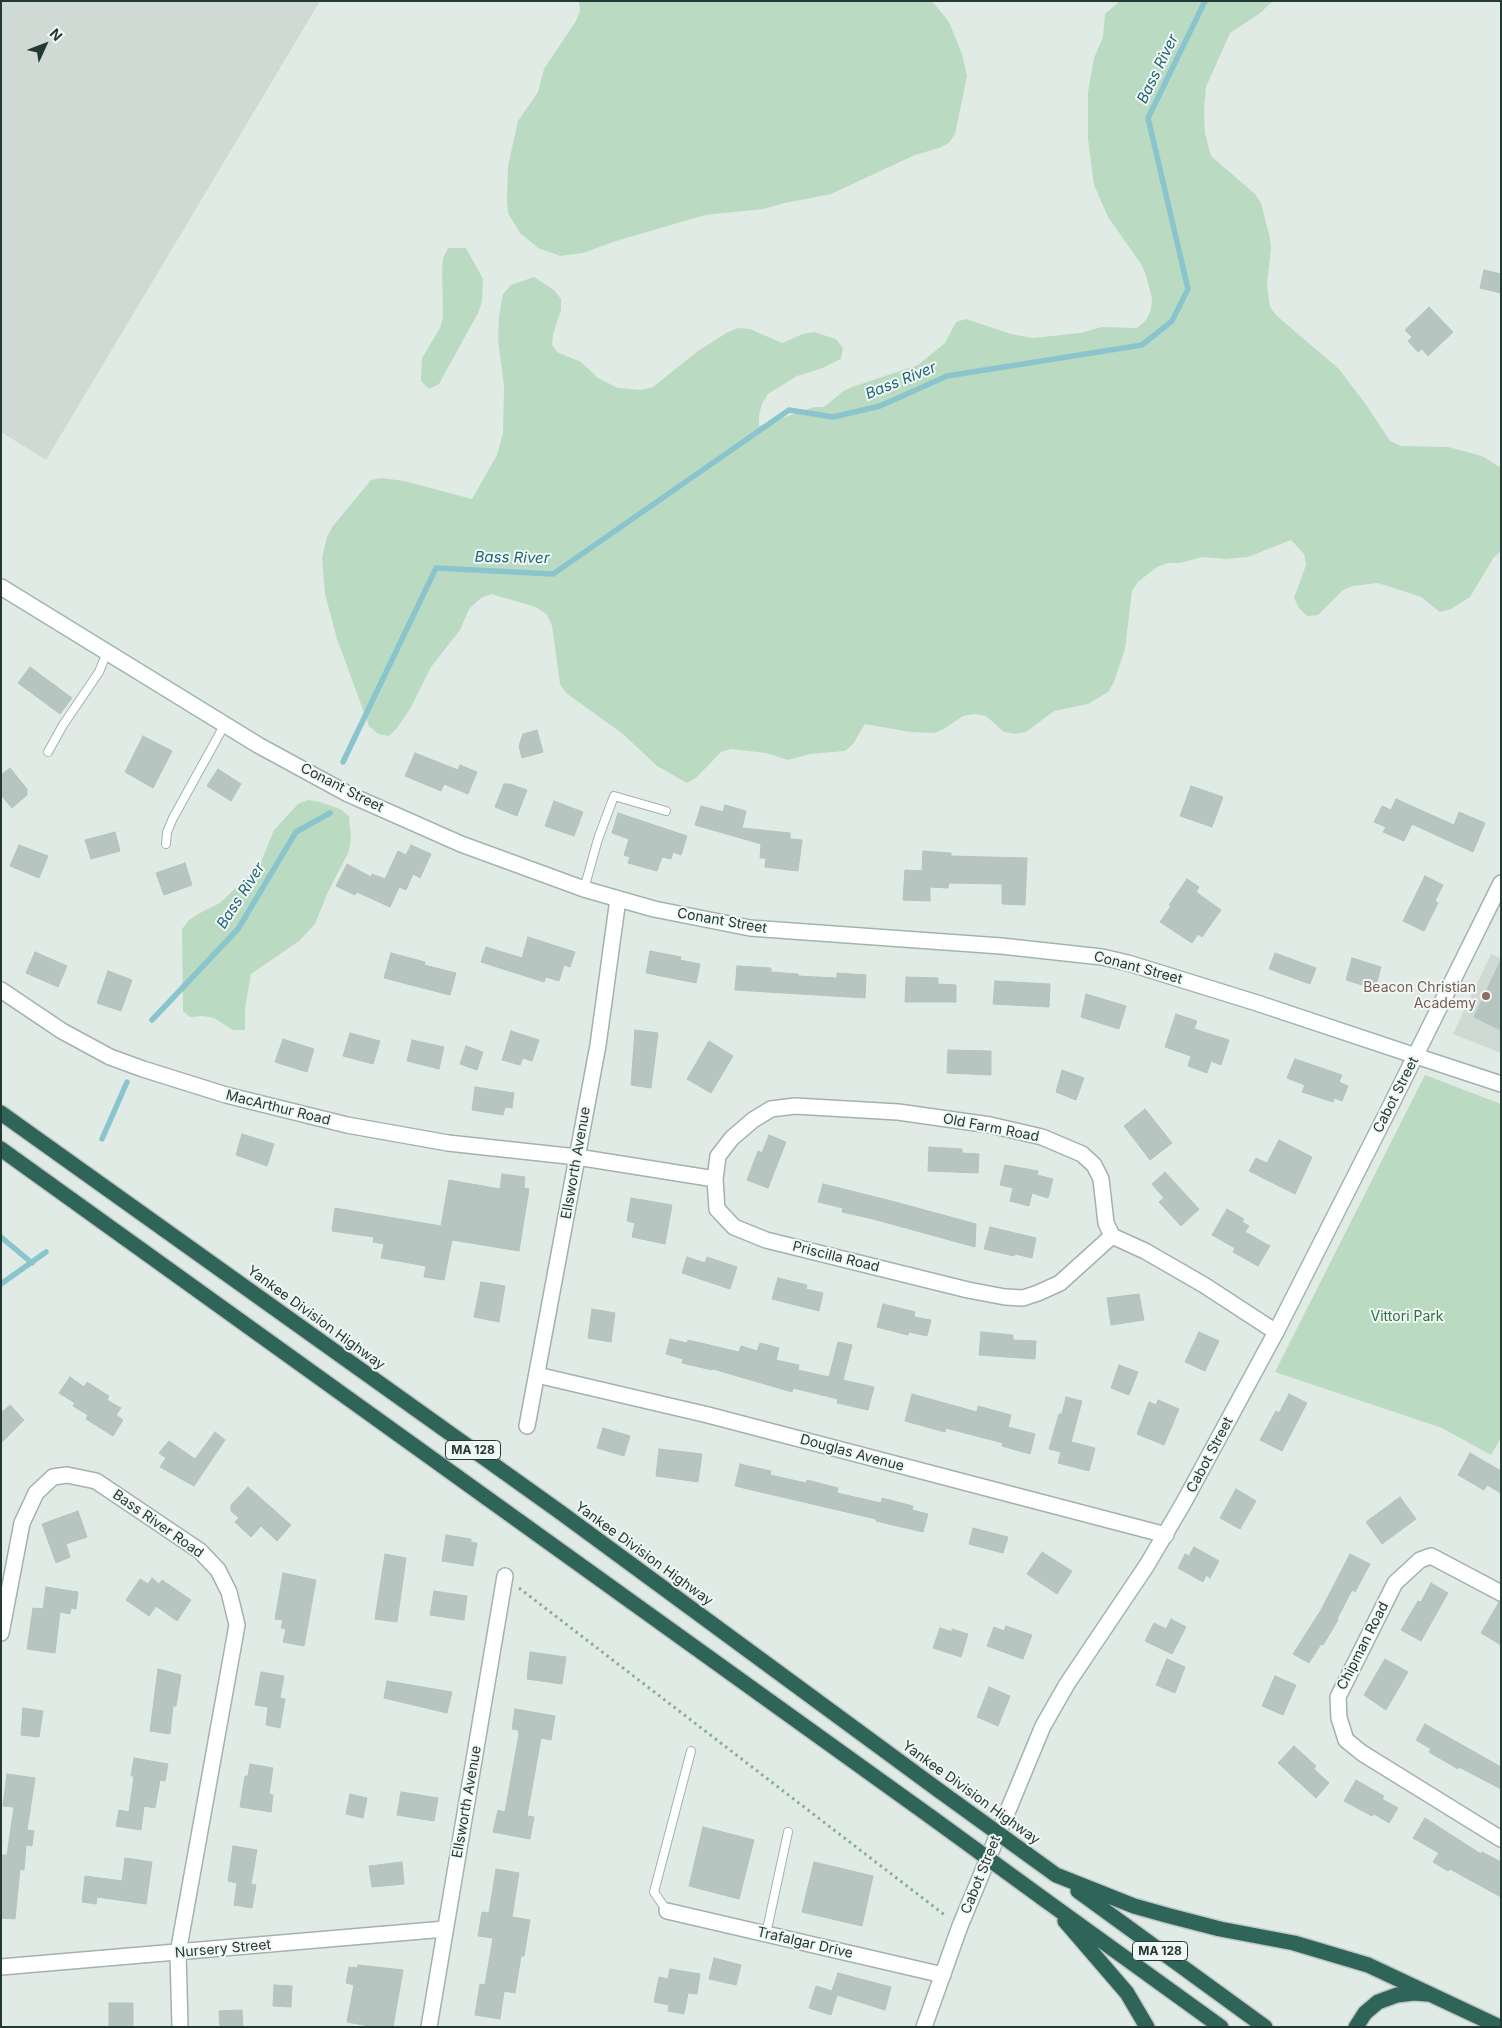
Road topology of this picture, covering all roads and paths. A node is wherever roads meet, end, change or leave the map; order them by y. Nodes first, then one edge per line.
1 (1, 587) edge
2 (108, 652) junction
3 (225, 724) junction
4 (48, 752) dead end
5 (666, 811) dead end
6 (166, 844) dead end
7 (1501, 883) edge
8 (584, 889) junction
9 (618, 899) junction
10 (1, 990) edge
11 (1416, 1056) junction
12 (1501, 1084) edge
13 (1, 1113) edge
14 (1, 1149) edge
15 (577, 1157) junction
16 (715, 1178) junction
17 (1112, 1236) junction
18 (1276, 1332) junction
19 (537, 1375) junction
20 (527, 1426) dead end
21 (1166, 1535) junction
22 (505, 1576) joint
23 (1501, 1593) edge
24 (1, 1633) edge
25 (691, 1751) dead end
26 (788, 1832) dead end
27 (1501, 1839) edge
28 (1056, 1875) junction
29 (1045, 1900) junction
30 (667, 1911) joint
31 (960, 1926) junction
32 (445, 1929) junction
33 (766, 1934) junction
34 (178, 1953) junction
35 (1, 1967) edge
36 (943, 1975) junction
37 (1431, 1994) junction
38 (180, 2027) edge
39 (429, 2027) edge
40 (924, 2027) edge
41 (1147, 2027) edge
42 (1221, 2027) edge
43 (1265, 2027) edge
44 (1356, 2027) edge
45 (1500, 2027) edge

1 - 2 street, Conant Street
2 - 3 street, Conant Street
2 - 4 lane
3 - 6 lane
3 - 8 street, Conant Street
5 - 8 lane
7 - 11 street, Cabot Street
8 - 9 street, Conant Street
9 - 11 street, Conant Street
9 - 15 street, Ellsworth Avenue
10 - 15 street, MacArthur Road
11 - 12 street, Conant Street
11 - 18 street, Cabot Street
13 - 28 highway, Yankee Division Highway / MA 128, bridge
14 - 29 highway, MA 128, bridge
15 - 16 street
15 - 19 street, Ellsworth Avenue
16 - 17 street, Priscilla Road
16 - 17 street, Old Farm Road
17 - 18 street
18 - 21 street, Cabot Street
19 - 20 street, Ellsworth Avenue
19 - 21 street, Douglas Avenue
21 - 31 street, Cabot Street
22 - 31 path
22 - 32 street, Ellsworth Avenue
23 - 27 street, Chipman Road
24 - 34 street, Bass River Road
25 - 30 lane
26 - 33 lane
28 - 37 highway
28 - 43 highway, Yankee Division Highway / MA 128
29 - 41 highway
29 - 42 highway, MA 128
30 - 33 street, Trafalgar Drive
31 - 36 street, Cabot Street
32 - 34 street, Nursery Street
32 - 39 street, Ellsworth Avenue
33 - 36 street, Trafalgar Drive
34 - 35 street, Nursery Street
34 - 38 street, Bass River Road
36 - 40 street, Cabot Street
37 - 44 highway
37 - 45 highway

